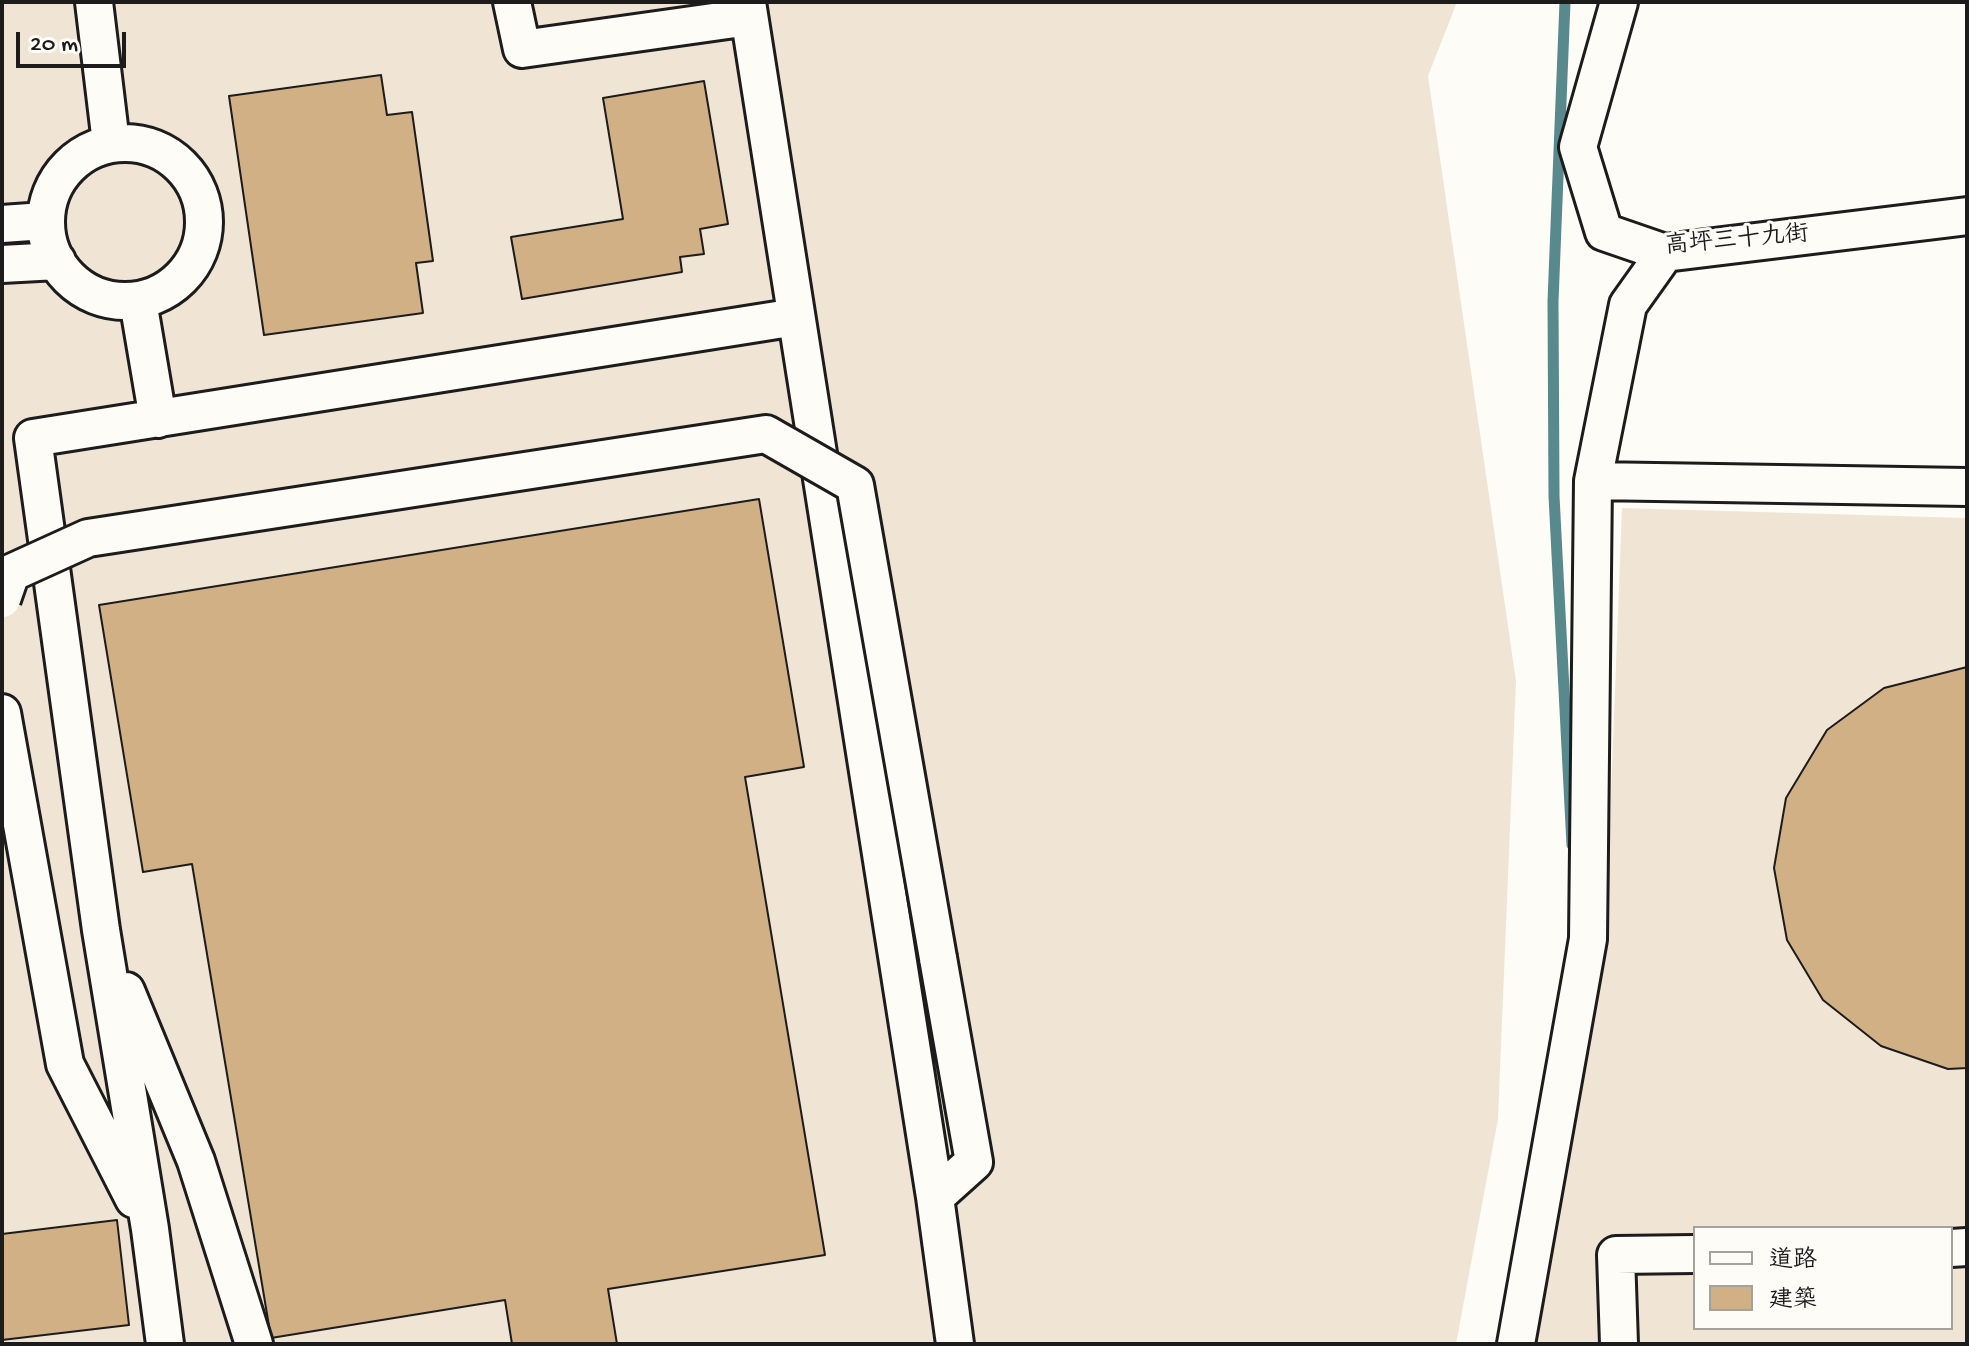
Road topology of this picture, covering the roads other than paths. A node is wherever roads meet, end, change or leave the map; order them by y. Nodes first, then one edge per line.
1 (94, 2) edge
2 (512, 2) edge
3 (1619, 2) edge
4 (748, 9) edge
5 (111, 143) junction
6 (1967, 216) edge
7 (44, 221) junction
8 (2, 224) edge
9 (1665, 253) junction
10 (57, 261) junction
11 (2, 264) edge
12 (138, 301) junction
13 (796, 317) junction
14 (158, 419) junction
15 (1593, 481) junction
16 (1967, 487) edge
17 (2, 599) edge
18 (2, 713) edge
19 (101, 930) junction
20 (935, 1197) junction
21 (150, 1229) junction
22 (1693, 1254) edge
23 (165, 1344) edge
24 (254, 1344) edge
25 (955, 1344) edge
26 (1516, 1344) edge
27 (1619, 1344) edge

1 - 5 street
2 - 4 street
3 - 9 street, 高坪三十九街
4 - 13 street
5 - 7 street
5 - 12 street
6 - 9 street, 高坪三十九街
7 - 8 street
7 - 10 street
9 - 15 street
10 - 11 street
10 - 12 street
12 - 14 street
13 - 14 street
13 - 20 street
14 - 19 street
15 - 16 street
15 - 26 street
17 - 20 street, bridge
18 - 21 street
19 - 21 street
19 - 24 street
20 - 25 street
21 - 23 street
22 - 27 street

